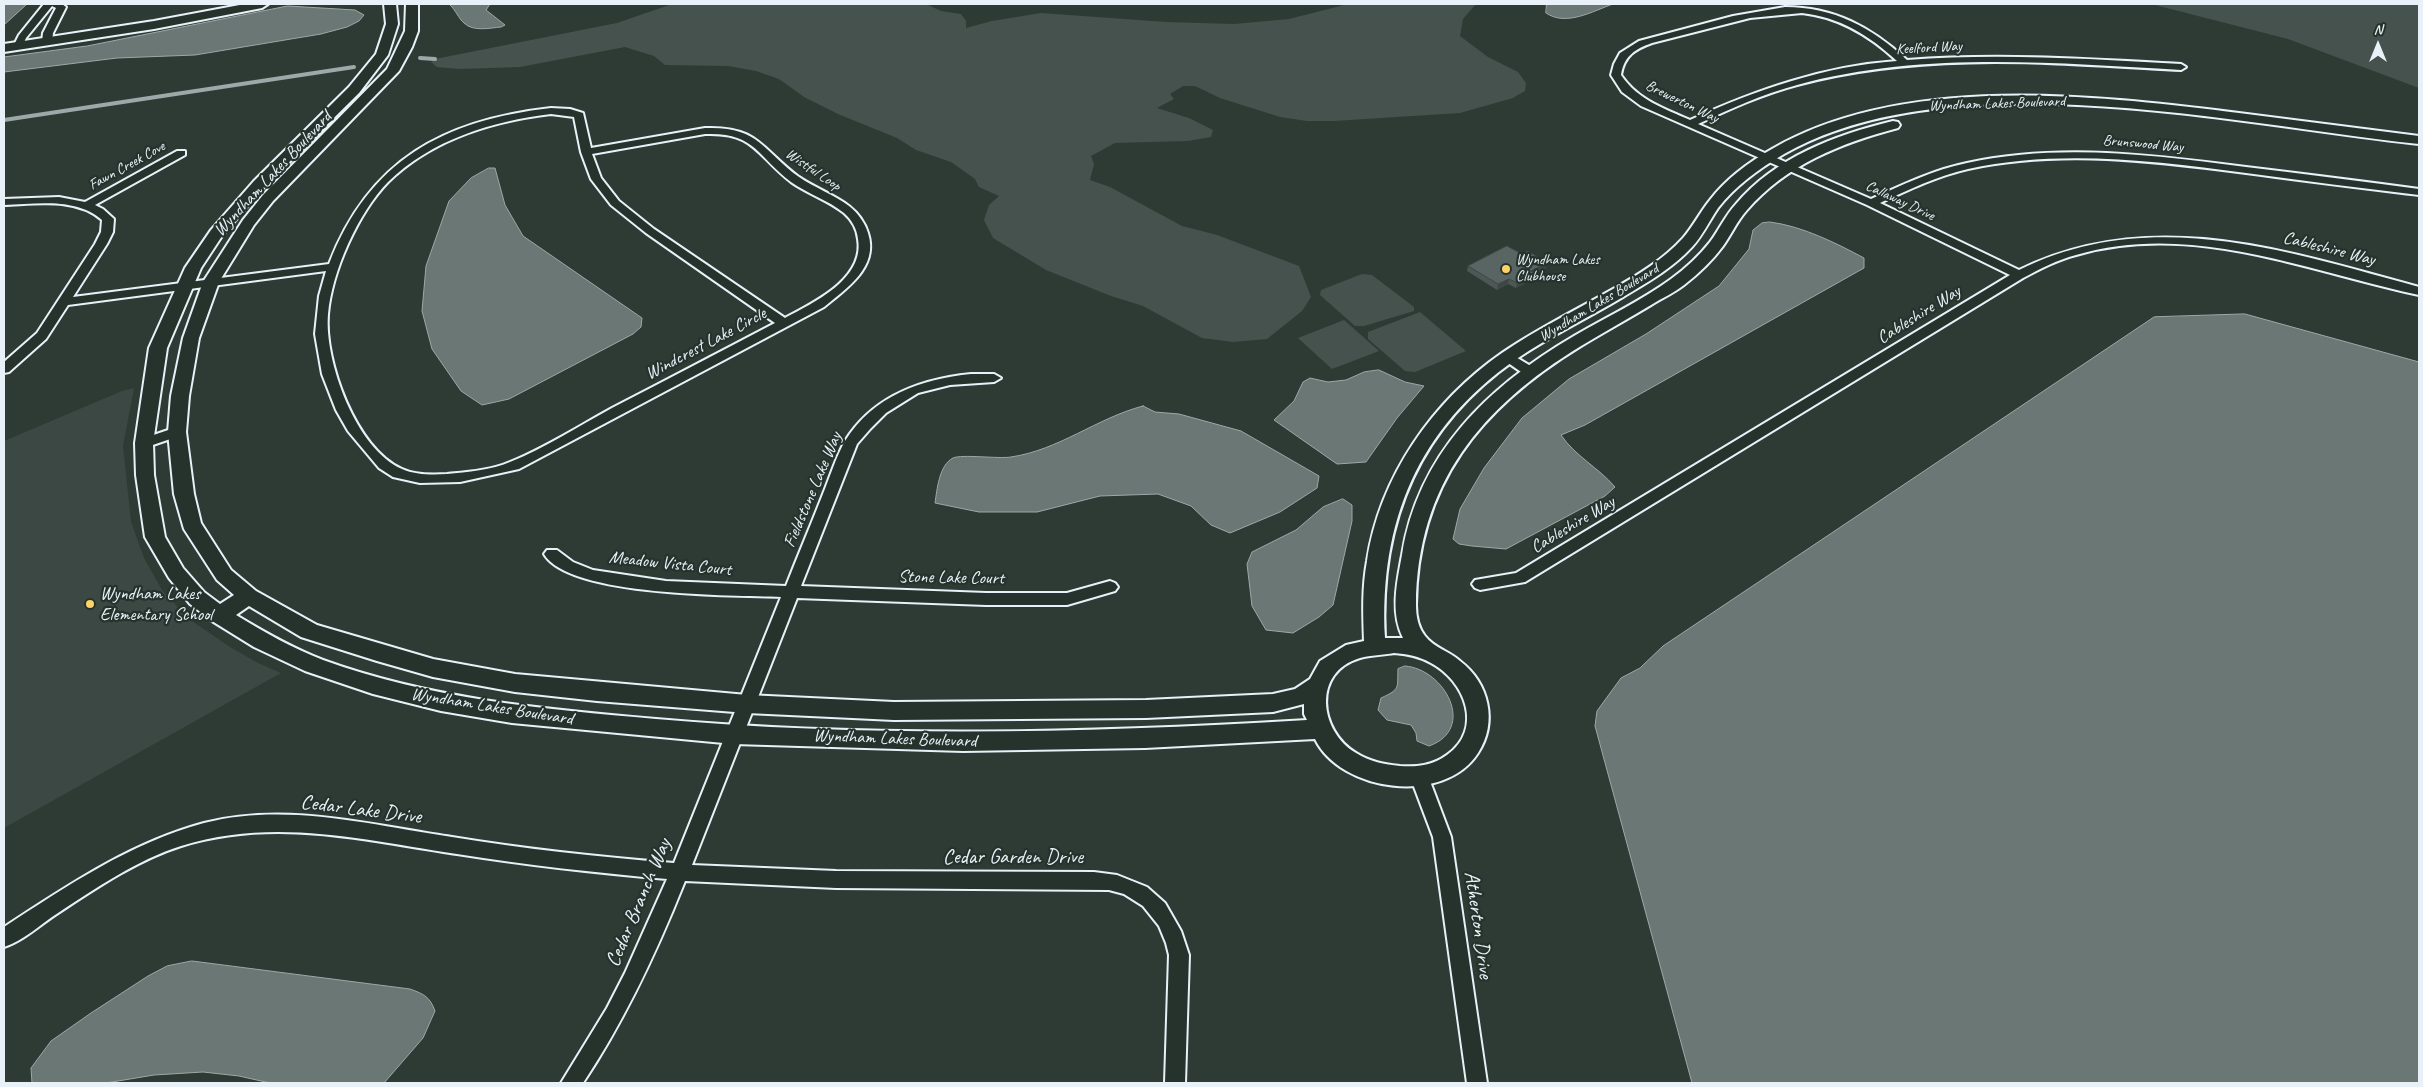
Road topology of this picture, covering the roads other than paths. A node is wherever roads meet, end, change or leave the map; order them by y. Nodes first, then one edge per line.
1 (49, 4) edge
2 (55, 4) edge
3 (223, 4) edge
4 (262, 4) edge
5 (390, 4) edge
6 (412, 4) edge
7 (48, 38) junction
8 (4, 39) edge
9 (20, 42) junction
10 (4, 48) edge
11 (1905, 63) junction
12 (2181, 67) dead end
13 (1689, 124) junction
14 (2419, 140) edge
15 (2419, 150) edge
16 (586, 152) junction
17 (181, 153) dead end
18 (1767, 158) junction
19 (1788, 167) junction
20 (2419, 192) edge
21 (4, 202) edge
22 (1871, 203) junction
23 (87, 205) junction
24 (332, 267) junction
25 (2019, 275) junction
26 (211, 282) junction
27 (184, 286) junction
28 (2419, 291) edge
29 (64, 302) junction
30 (784, 323) junction
31 (1509, 357) junction
32 (4, 369) edge
33 (1530, 371) junction
34 (994, 378) dead end
35 (177, 432) junction
36 (144, 443) junction
37 (552, 554) dead end
38 (1480, 584) dead end
39 (1110, 587) dead end
40 (790, 594) junction
41 (249, 596) junction
42 (219, 615) junction
43 (1375, 645) junction
44 (1425, 650) junction
45 (1315, 686) junction
46 (746, 704) junction
47 (1319, 729) junction
48 (734, 735) junction
49 (1419, 776) junction
50 (680, 872) junction
51 (4, 938) edge
52 (571, 1083) edge
53 (1175, 1083) edge
54 (1477, 1083) edge

1 - 9 street
2 - 7 street
3 - 7 street
4 - 7 street
5 - 27 street, Wyndham Lakes Boulevard
6 - 26 street, Wyndham Lakes Boulevard
7 - 9 street
8 - 9 street
9 - 10 street
11 - 12 street, Keelford Way
11 - 13 street, Keelford Way
11 - 13 street, Brewerton Way
13 - 18 street, Brewerton Way
14 - 18 street, Wyndham Lakes Boulevard
15 - 19 street, Wyndham Lakes Boulevard
16 - 24 street, Windcrest Lake Circle
16 - 30 street, Windcrest Lake Circle
16 - 30 street, Wistful Loop
17 - 23 street, Fawn Creek Cove
18 - 19 street, Callaway Drive
18 - 31 street, Wyndham Lakes Boulevard
19 - 22 street, Callaway Drive
19 - 33 street, Wyndham Lakes Boulevard
20 - 22 street, Brunswood Way
21 - 23 street
22 - 25 street, Callaway Drive
23 - 29 street
24 - 26 street
24 - 30 street, Windcrest Lake Circle
25 - 28 street, Cableshire Way
25 - 38 street, Cableshire Way
26 - 27 street
26 - 35 street, Wyndham Lakes Boulevard
27 - 29 street
27 - 36 street, Wyndham Lakes Boulevard
29 - 32 street
31 - 33 street
31 - 43 street, Wyndham Lakes Boulevard
33 - 44 street, Wyndham Lakes Boulevard
34 - 40 street, Fieldstone Lake Way
35 - 36 street
35 - 41 street, Wyndham Lakes Boulevard
36 - 42 street, Wyndham Lakes Boulevard
37 - 40 street, Meadow Vista Court
39 - 40 street, Stone Lake Court
40 - 46 street, Fieldstone Lake Way
41 - 42 street
41 - 46 street, Wyndham Lakes Boulevard
42 - 48 street, Wyndham Lakes Boulevard
43 - 44 street
43 - 45 street
44 - 49 street
45 - 46 street, Wyndham Lakes Boulevard
45 - 47 street
46 - 48 street, Cedar Branch Way
47 - 48 street, Wyndham Lakes Boulevard
47 - 49 street
48 - 50 street, Cedar Branch Way
49 - 54 street, Atherton Drive
50 - 51 street, Cedar Lake Drive
50 - 52 street, Cedar Branch Way
50 - 53 street, Cedar Garden Drive

